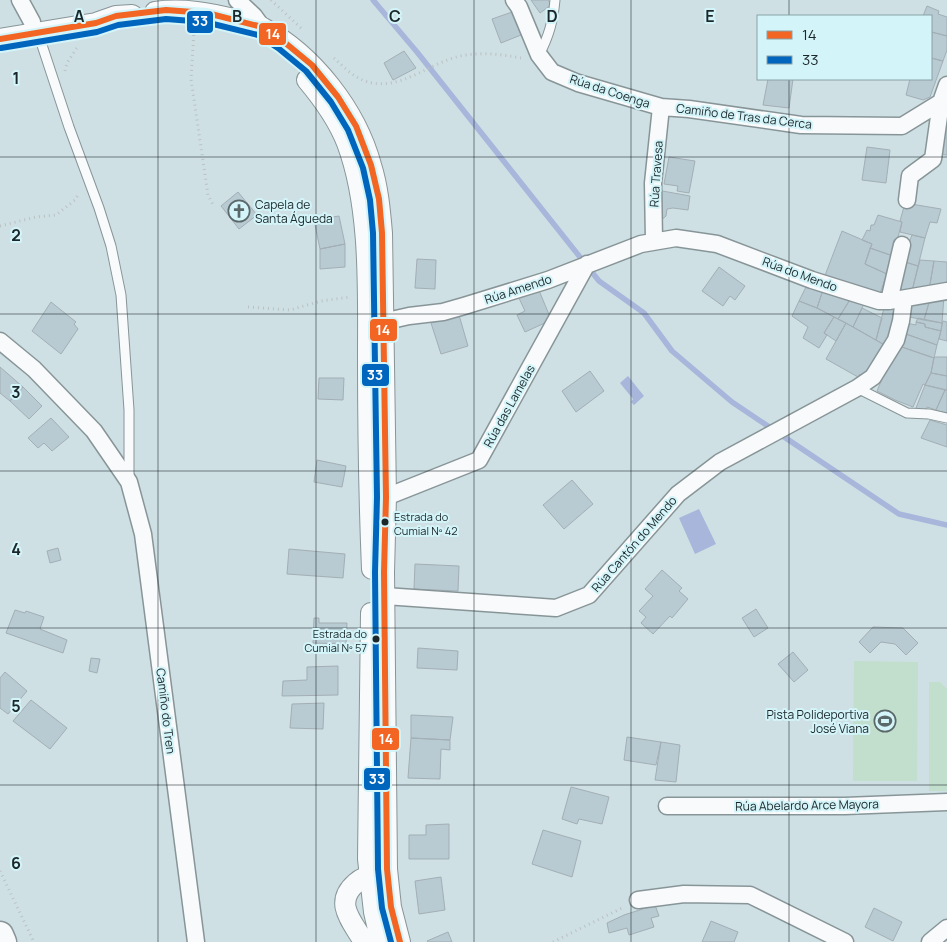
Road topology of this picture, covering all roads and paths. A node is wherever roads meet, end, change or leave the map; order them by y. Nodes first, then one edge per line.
1 (20, 0) edge
2 (271, 0) edge
3 (514, 0) edge
4 (555, 0) edge
5 (177, 5) edge
6 (235, 10) edge
7 (155, 12) dead end
8 (124, 15) dead end
9 (0, 28) edge
10 (35, 28) junction
11 (194, 29) dead end
12 (309, 36) dead end
13 (0, 39) edge
14 (84, 43) dead end
15 (328, 53) dead end
16 (539, 55) junction
17 (64, 79) dead end
18 (947, 85) edge
19 (941, 102) junction
20 (661, 107) junction
21 (89, 180) junction
22 (908, 200) dead end
23 (213, 206) dead end
24 (0, 226) edge
25 (365, 236) junction
26 (654, 240) junction
27 (902, 245) dead end
28 (588, 264) junction
29 (947, 291) edge
30 (368, 295) junction
31 (897, 300) junction
32 (248, 307) dead end
33 (380, 322) junction
34 (0, 342) edge
35 (857, 388) junction
36 (947, 418) edge
37 (368, 473) junction
38 (128, 482) junction
39 (386, 497) junction
40 (385, 596) junction
41 (386, 795) junction
42 (947, 802) edge
43 (667, 806) dead end
44 (0, 872) edge
45 (374, 877) junction
46 (638, 900) joint
47 (351, 919) junction
48 (380, 919) junction
49 (947, 928) edge
50 (0, 935) edge
51 (3, 942) edge
52 (34, 942) edge
53 (196, 942) edge
54 (364, 942) edge
55 (381, 942) edge
56 (391, 942) edge
57 (400, 942) edge
58 (553, 942) edge
59 (844, 942) edge
60 (930, 942) edge

1 - 10 street
2 - 12 path
3 - 16 street, Rúa da Coenga
4 - 16 lane
5 - 6 street
5 - 7 street
6 - 25 street
6 - 33 street
8 - 10 street
9 - 10 street
10 - 13 street
10 - 21 lane
11 - 23 path
14 - 17 path
15 - 16 path
16 - 20 street, Rúa da Coenga
18 - 19 street
19 - 20 street, Camiño de Tras da Cerca
19 - 22 street
20 - 26 street, Rúa Travesa
21 - 24 path
21 - 38 lane
25 - 30 street
25 - 33 street
26 - 28 street, Rúa Amendo
26 - 31 street, Rúa do Mendo
27 - 31 street, Rúa Cantón do Mendo
28 - 33 street, Rúa Amendo
28 - 39 street, Rúa das Lamelas
29 - 31 street, Rúa do Mendo
30 - 32 path
30 - 37 street
31 - 35 street, Rúa Cantón do Mendo
33 - 37 street
33 - 39 street
34 - 38 street, Camiño do Tren
35 - 36 lane
35 - 40 street, Rúa Cantón do Mendo
37 - 45 street
38 - 53 street, Camiño do Tren
39 - 40 street
40 - 41 street
41 - 45 street
41 - 57 street
42 - 43 street, Rúa Abelardo Arce Mayora
44 - 52 path
45 - 47 street
45 - 48 street
46 - 58 path
46 - 59 street
47 - 48 street
47 - 54 street
48 - 55 street
48 - 56 street
49 - 60 street
50 - 51 main road

